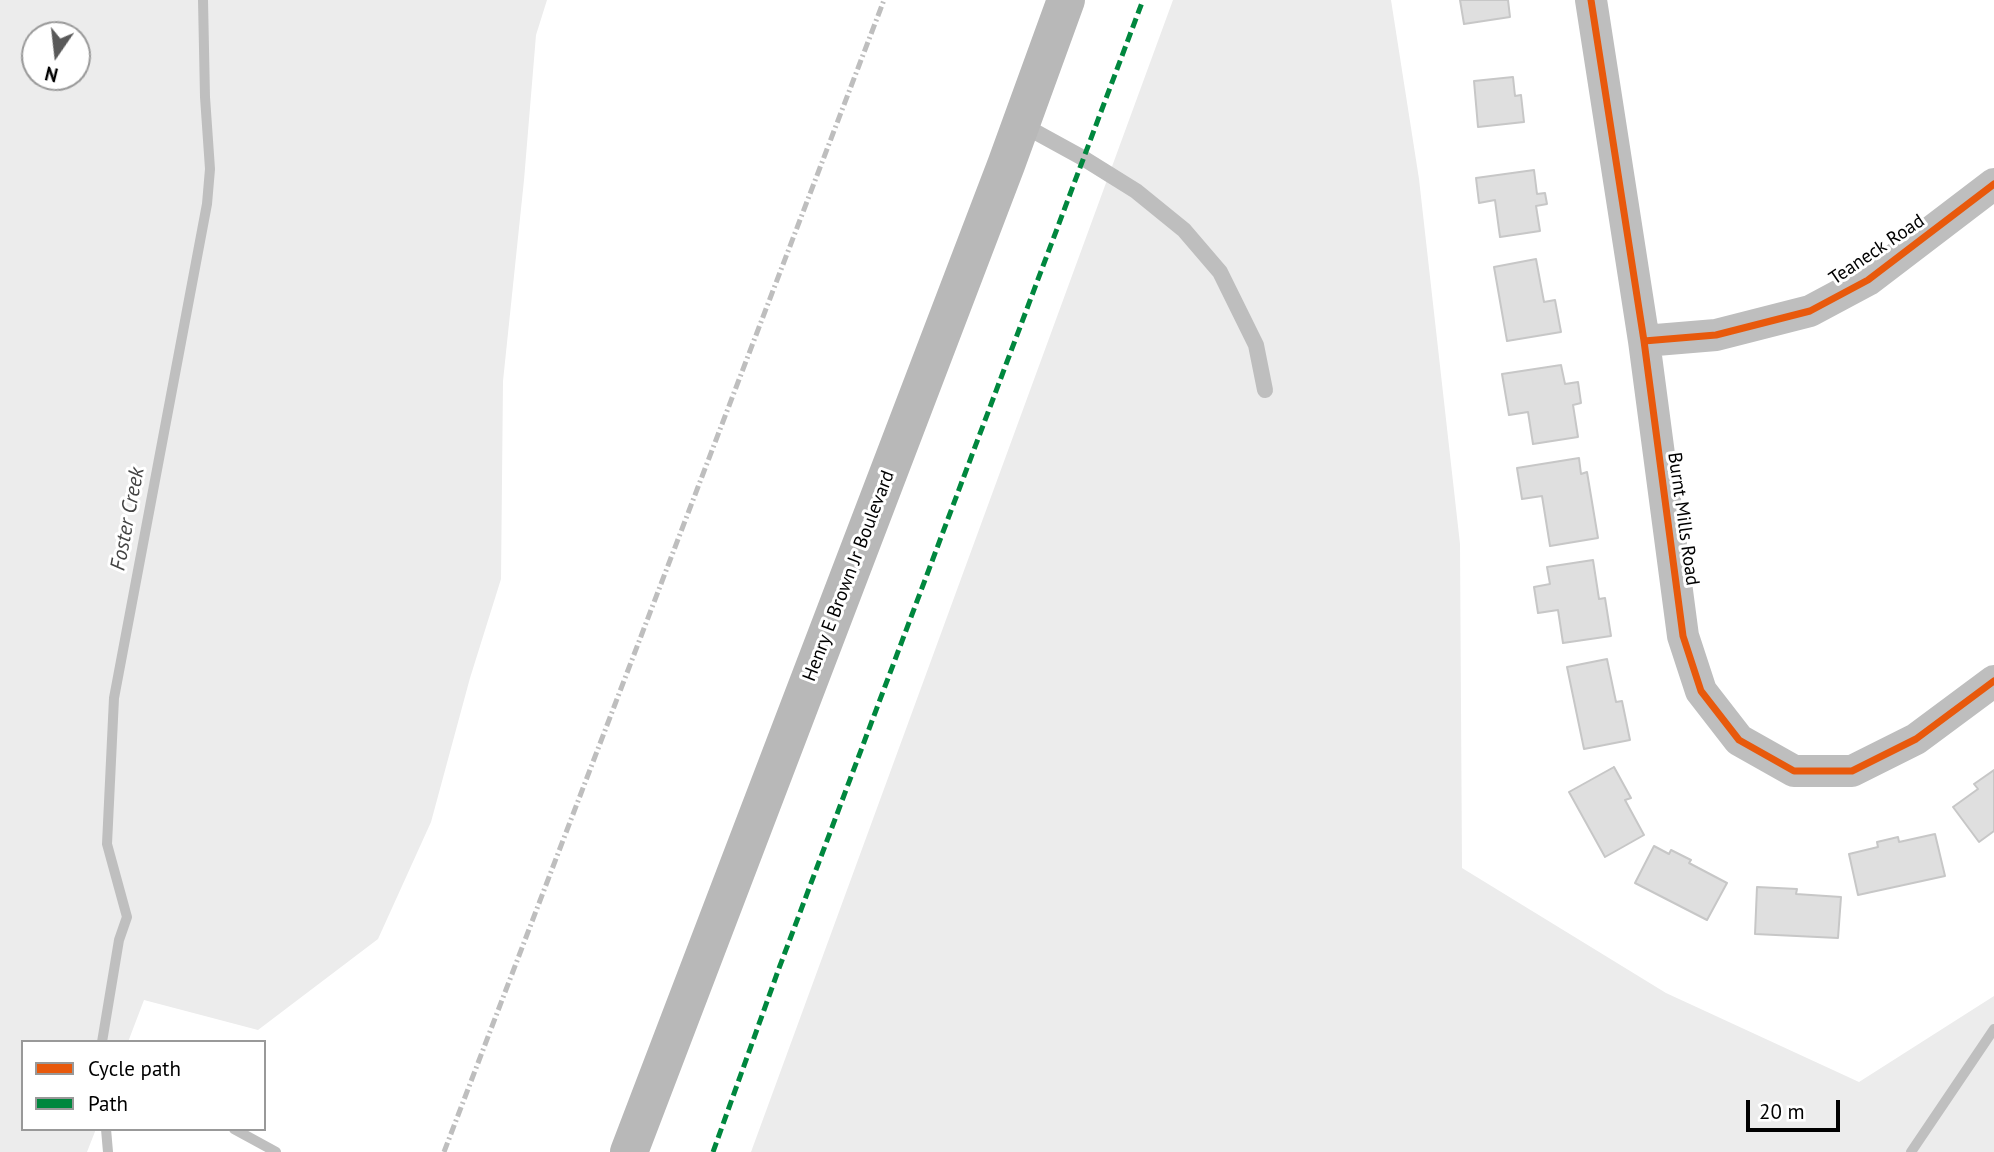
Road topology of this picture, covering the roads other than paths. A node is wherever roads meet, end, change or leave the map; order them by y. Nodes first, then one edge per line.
1 (1066, 0) edge
2 (1591, 0) edge
3 (1021, 124) junction
4 (1994, 184) edge
5 (1644, 341) junction
6 (1265, 390) dead end
7 (1994, 681) edge
8 (629, 1152) edge

1 - 3 main road, Henry E Brown Jr Boulevard
2 - 5 street, Burnt Mills Road
3 - 6 lane
3 - 8 main road, Henry E Brown Jr Boulevard
4 - 5 street, Teaneck Road
5 - 7 street, Burnt Mills Road

